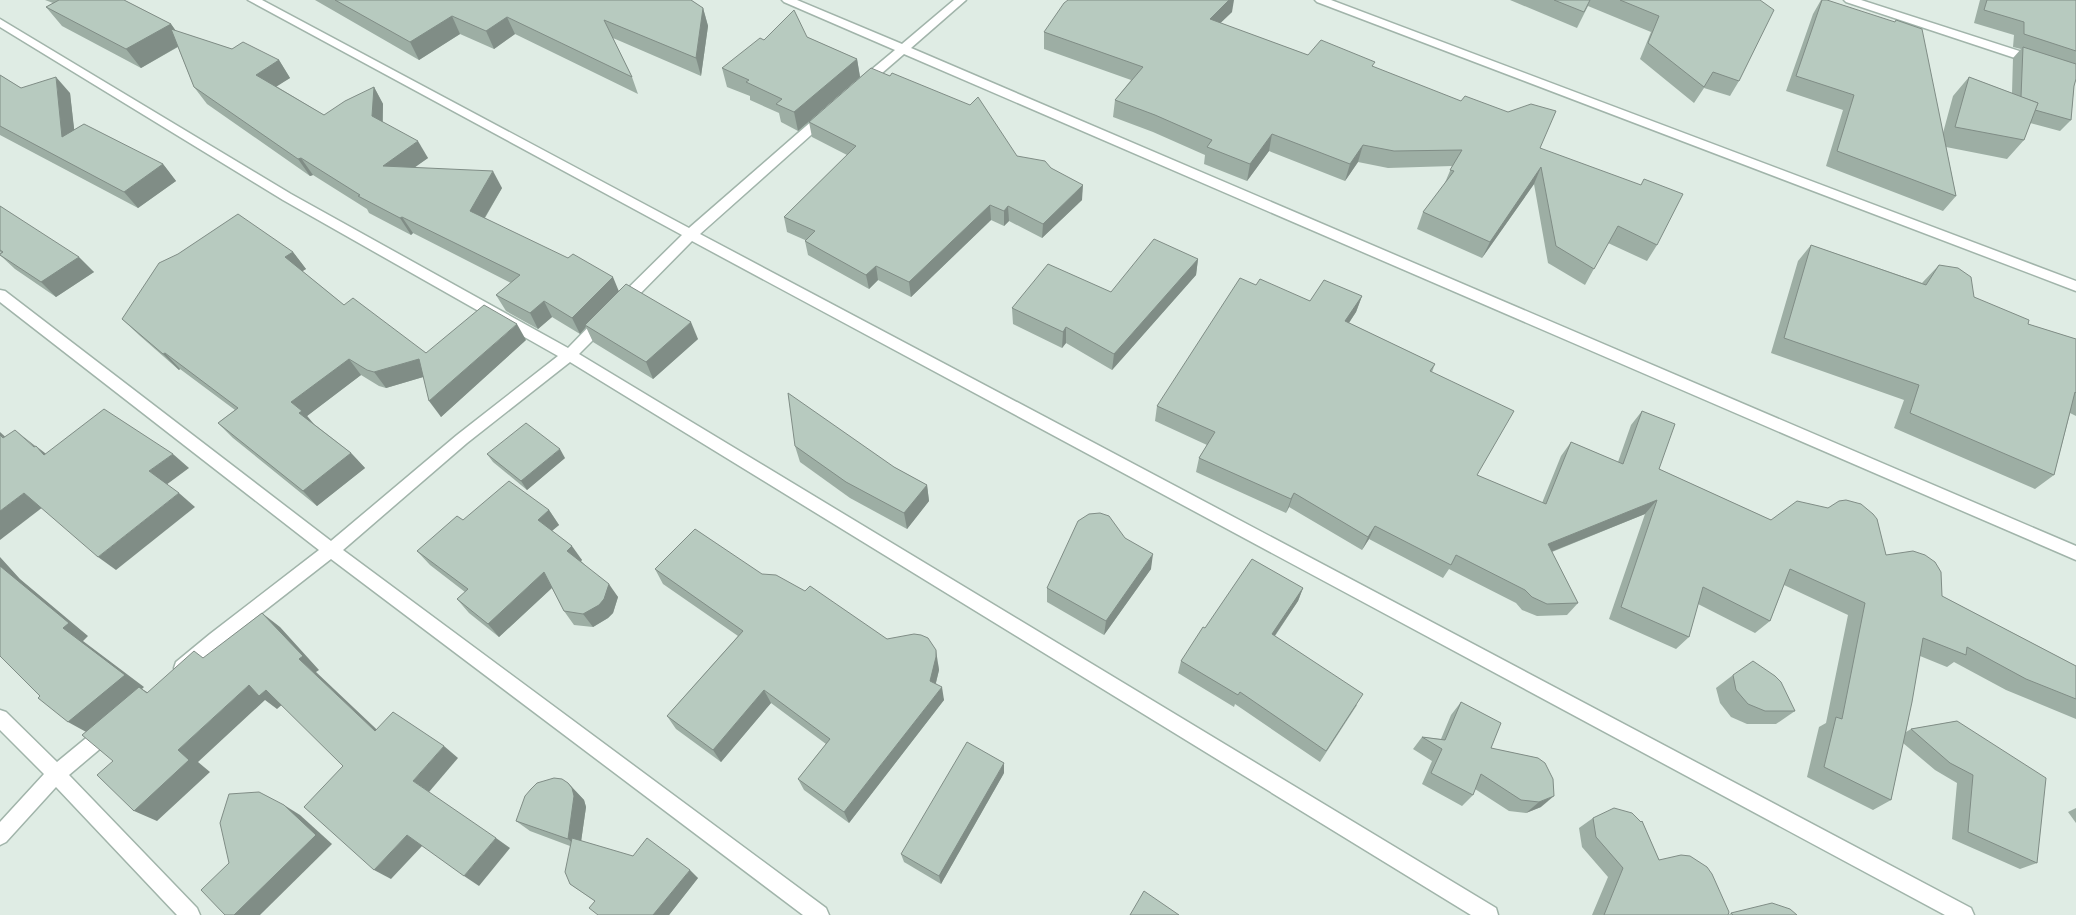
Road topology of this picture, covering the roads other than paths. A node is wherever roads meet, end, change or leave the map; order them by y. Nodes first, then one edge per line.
1 (254, 0) edge
2 (788, 0) edge
3 (960, 0) edge
4 (1321, 0) edge
5 (1850, 0) edge
6 (0, 22) edge
7 (903, 48) junction
8 (2048, 64) edge
9 (851, 93) edge
10 (837, 106) edge
11 (690, 235) junction
12 (2076, 286) edge
13 (0, 295) edge
14 (569, 355) junction
15 (331, 550) junction
16 (2076, 553) edge
17 (170, 678) edge
18 (0, 718) edge
19 (117, 723) edge
20 (56, 774) junction
21 (0, 836) edge
22 (190, 915) edge
23 (819, 915) edge
24 (1490, 915) edge
25 (1964, 915) edge

1 - 11 street
2 - 7 street
3 - 7 street
4 - 12 street
5 - 8 street
6 - 14 street
7 - 9 street
7 - 16 street
10 - 11 street
11 - 14 street
11 - 25 street
13 - 15 street
14 - 15 street
14 - 24 street
15 - 17 street
15 - 23 street
18 - 20 street
19 - 20 street
20 - 21 street
20 - 22 street

